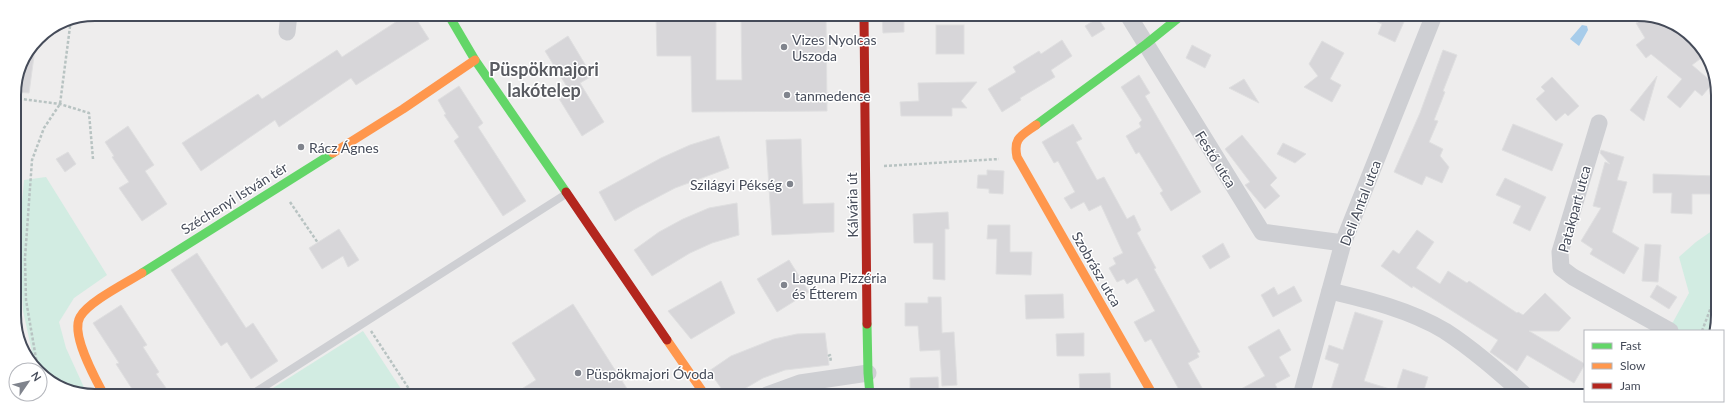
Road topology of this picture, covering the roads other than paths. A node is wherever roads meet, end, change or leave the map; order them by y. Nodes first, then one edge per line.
1 (289, 21) edge
2 (452, 21) edge
3 (864, 21) edge
4 (1132, 21) edge
5 (1175, 21) edge
6 (1432, 21) edge
7 (287, 32) dead end
8 (1146, 44) junction
9 (476, 60) junction
10 (1599, 123) dead end
11 (567, 194) junction
12 (1344, 243) junction
13 (1330, 291) junction
14 (1668, 330) edge
15 (868, 373) junction
16 (101, 389) edge
17 (260, 389) edge
18 (700, 389) edge
19 (784, 389) edge
20 (869, 389) edge
21 (1150, 389) edge
22 (1303, 389) edge
23 (1518, 389) edge

1 - 7 street
2 - 9 street
3 - 15 street, Kálvária út
4 - 8 street, Festő utca
5 - 8 street
6 - 12 street, Deli Antal utca
8 - 12 street, Festő utca
8 - 21 street, Szobrász utca
9 - 11 street
9 - 16 street, Széchenyi István tér
10 - 14 street, Patakpart utca
11 - 17 lane
11 - 18 street
12 - 13 street, Deli Antal utca
13 - 22 street, Deli Antal utca
13 - 23 street
15 - 19 street
15 - 20 street, Kálvária út

